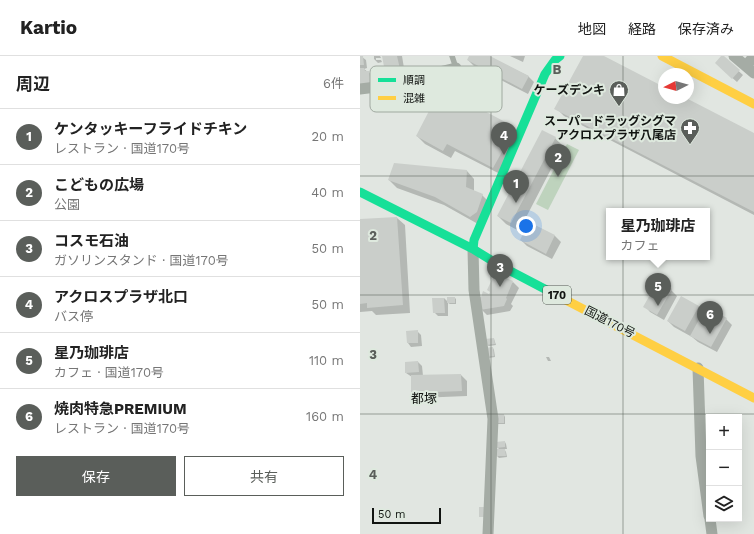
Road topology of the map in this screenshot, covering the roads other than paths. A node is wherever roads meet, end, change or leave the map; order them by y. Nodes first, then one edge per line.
1 (452, 56) edge
2 (560, 56) edge
3 (662, 56) edge
4 (734, 56) edge
5 (754, 56) edge
6 (455, 66) edge
7 (750, 70) edge
8 (370, 88) edge
9 (360, 89) edge
10 (754, 104) edge
11 (360, 192) edge
12 (416, 210) dead end
13 (473, 245) junction
14 (485, 246) dead end
15 (698, 368) junction
16 (754, 398) edge
17 (706, 494) edge
18 (710, 522) edge
19 (488, 534) edge
20 (712, 534) edge

1 - 6 lane
2 - 13 main road
3 - 10 main road
4 - 7 street
5 - 7 street
8 - 9 street
11 - 13 main road, 国道170号 / 170
12 - 13 main road, 国道170号 / 170
13 - 14 main road, 国道170号 / 170
13 - 15 main road, 国道170号 / 170
13 - 19 street
15 - 16 main road, 国道170号 / 170
15 - 17 street
18 - 20 street

